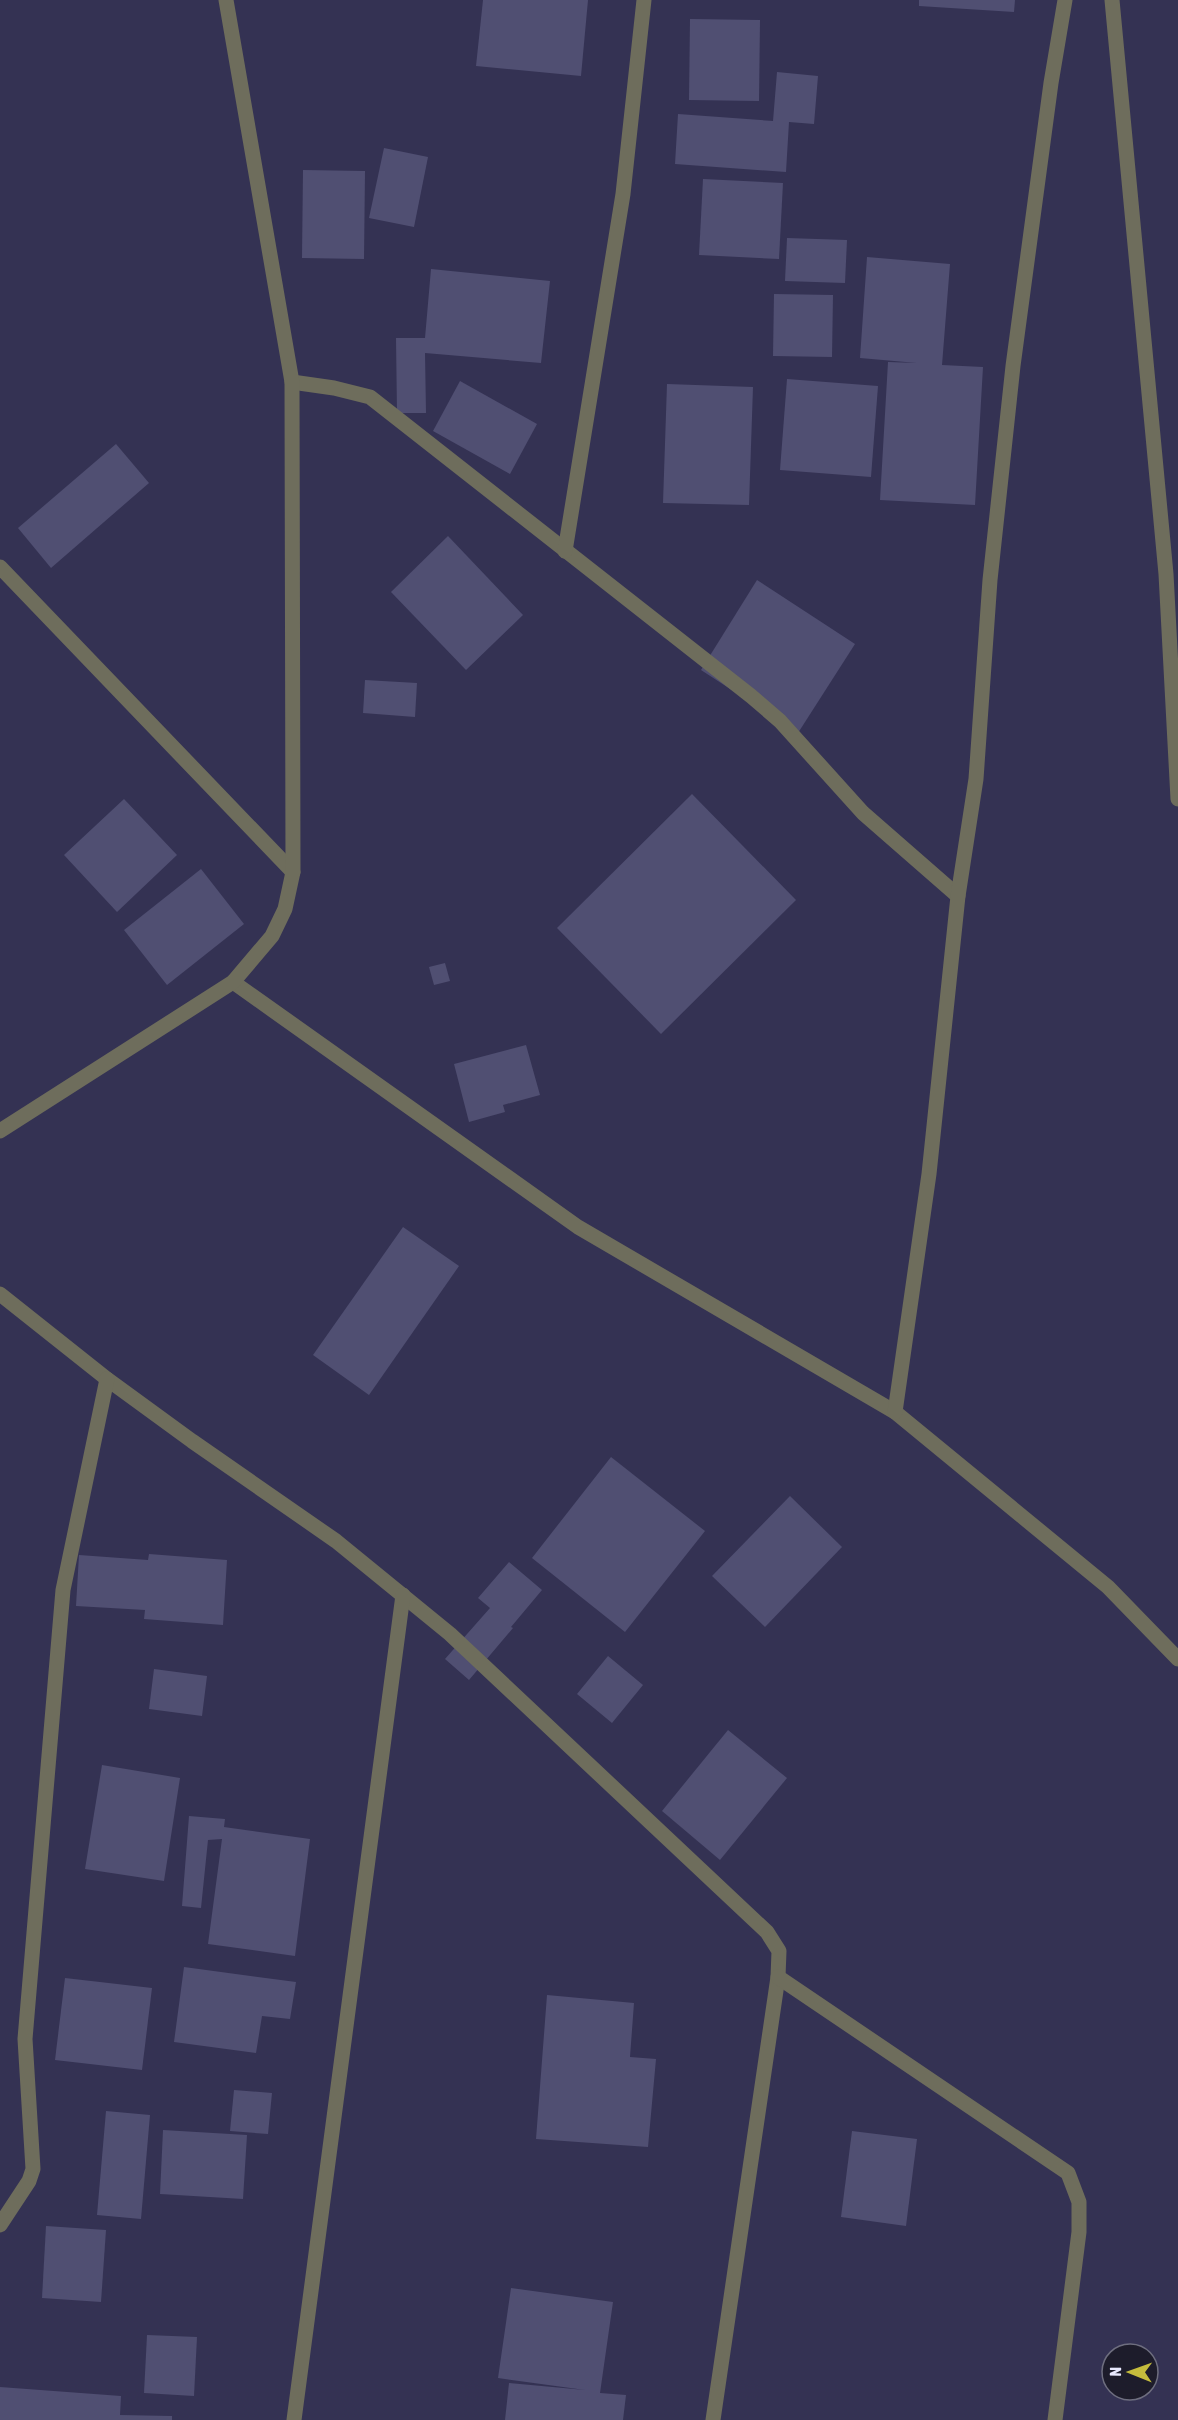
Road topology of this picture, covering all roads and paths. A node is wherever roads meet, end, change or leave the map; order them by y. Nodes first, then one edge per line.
1 (226, 0) edge
2 (644, 0) edge
3 (1065, 0) edge
4 (1112, 0) edge
5 (292, 382) junction
6 (565, 551) junction
7 (0, 567) edge
8 (1178, 799) edge
9 (293, 872) junction
10 (958, 896) junction
11 (232, 982) junction
12 (0, 1131) edge
13 (0, 1294) edge
14 (107, 1379) junction
15 (895, 1412) junction
16 (403, 1595) junction
17 (1178, 1659) edge
18 (778, 1977) junction
19 (0, 2225) edge
20 (294, 2420) edge
21 (713, 2420) edge
22 (1055, 2420) edge

1 - 5 street
2 - 6 street
3 - 10 street
4 - 8 street
5 - 6 street
5 - 9 street
6 - 10 street
7 - 9 street
9 - 11 street
10 - 15 street
11 - 12 street
11 - 15 street
13 - 14 street
14 - 16 street
14 - 19 street
15 - 17 street
16 - 18 street
16 - 20 street
18 - 21 street
18 - 22 street

